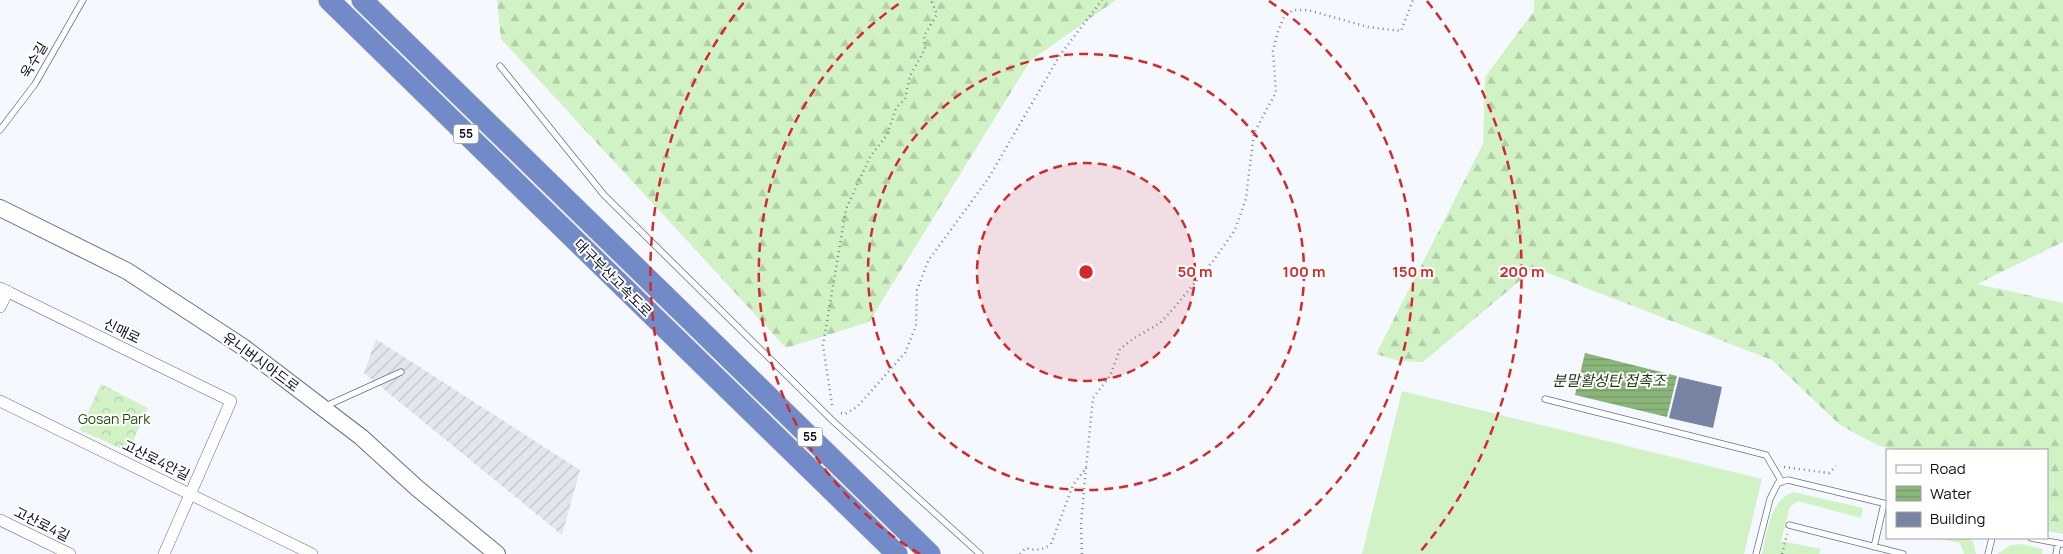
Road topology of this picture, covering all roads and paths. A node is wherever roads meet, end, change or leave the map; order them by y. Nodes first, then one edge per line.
1 (84, 0) edge
2 (329, 0) edge
3 (362, 0) edge
4 (934, 0) edge
5 (1102, 0) edge
6 (1414, 0) edge
7 (500, 66) dead end
8 (0, 130) edge
9 (0, 208) edge
10 (4, 289) edge
11 (0, 307) edge
12 (402, 372) dead end
13 (1545, 399) dead end
14 (0, 401) edge
15 (231, 401) joint
16 (323, 408) junction
17 (1773, 465) junction
18 (1836, 466) dead end
19 (1086, 468) junction
20 (1782, 482) junction
21 (191, 493) junction
22 (1886, 504) edge
23 (0, 520) edge
24 (1789, 526) joint
25 (1992, 539) edge
26 (2037, 539) edge
27 (2061, 544) edge
28 (1874, 547) junction
29 (70, 554) edge
30 (164, 554) edge
31 (312, 554) edge
32 (497, 554) edge
33 (897, 554) edge
34 (930, 554) edge
35 (980, 554) edge
36 (1020, 554) edge
37 (1082, 554) edge
38 (1756, 554) edge
39 (1782, 554) edge
40 (1903, 554) edge
41 (1988, 554) edge
42 (2056, 554) edge

1 - 8 lane, 욱수길
2 - 33 highway, 대구부산고속도로 / 55
3 - 34 highway, 대구부산고속도로 / 55
4 - 5 path
6 - 19 path
7 - 35 lane
9 - 16 main road, 유니버시아드로
10 - 11 street
10 - 15 street, 신매로
12 - 16 lane
13 - 17 lane
14 - 21 street, 고산로4안길
15 - 21 street, 고산로4안길
16 - 32 main road, 유니버시아드로
17 - 18 path
17 - 20 lane
19 - 36 path
19 - 37 path
20 - 22 lane
20 - 38 lane
21 - 30 street
21 - 31 street, 고산로4안길
22 - 28 lane
23 - 29 street, 고산로4길
24 - 28 lane
24 - 39 path
25 - 41 lane
26 - 27 lane
27 - 42 lane
28 - 40 lane

